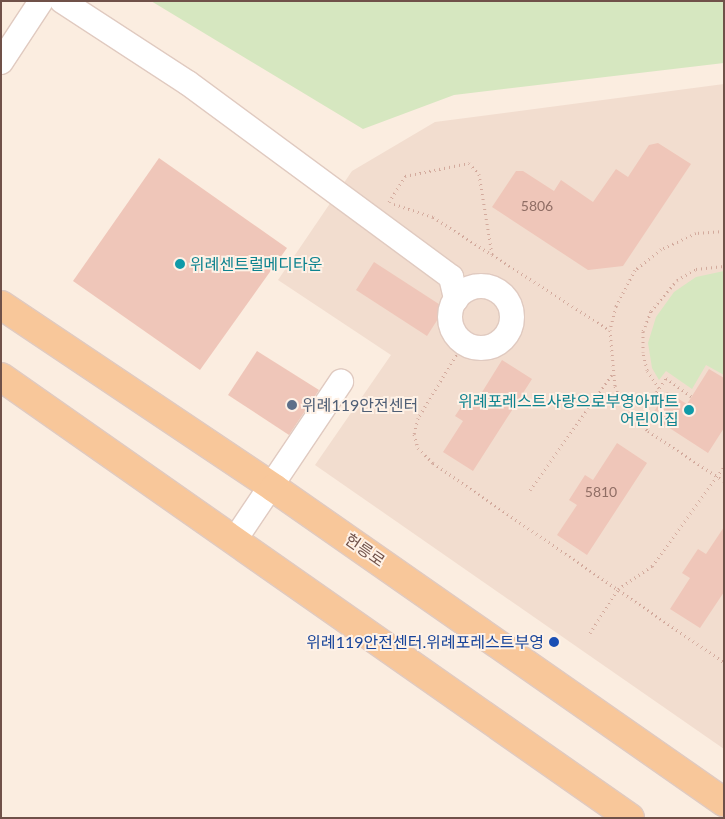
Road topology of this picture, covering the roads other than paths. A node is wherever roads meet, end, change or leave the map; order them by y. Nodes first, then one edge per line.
1 (41, 1) edge
2 (62, 1) edge
3 (1, 62) edge
4 (456, 299) junction
5 (1, 305) edge
6 (1, 377) edge
7 (341, 382) dead end
8 (274, 488) junction
9 (234, 541) junction
10 (724, 802) edge
11 (630, 818) edge

1 - 3 street
2 - 4 street
4 - 4 street
5 - 8 main road, 헌릉로
6 - 9 main road
7 - 8 street
8 - 9 street
8 - 10 main road, 헌릉로
9 - 11 main road

